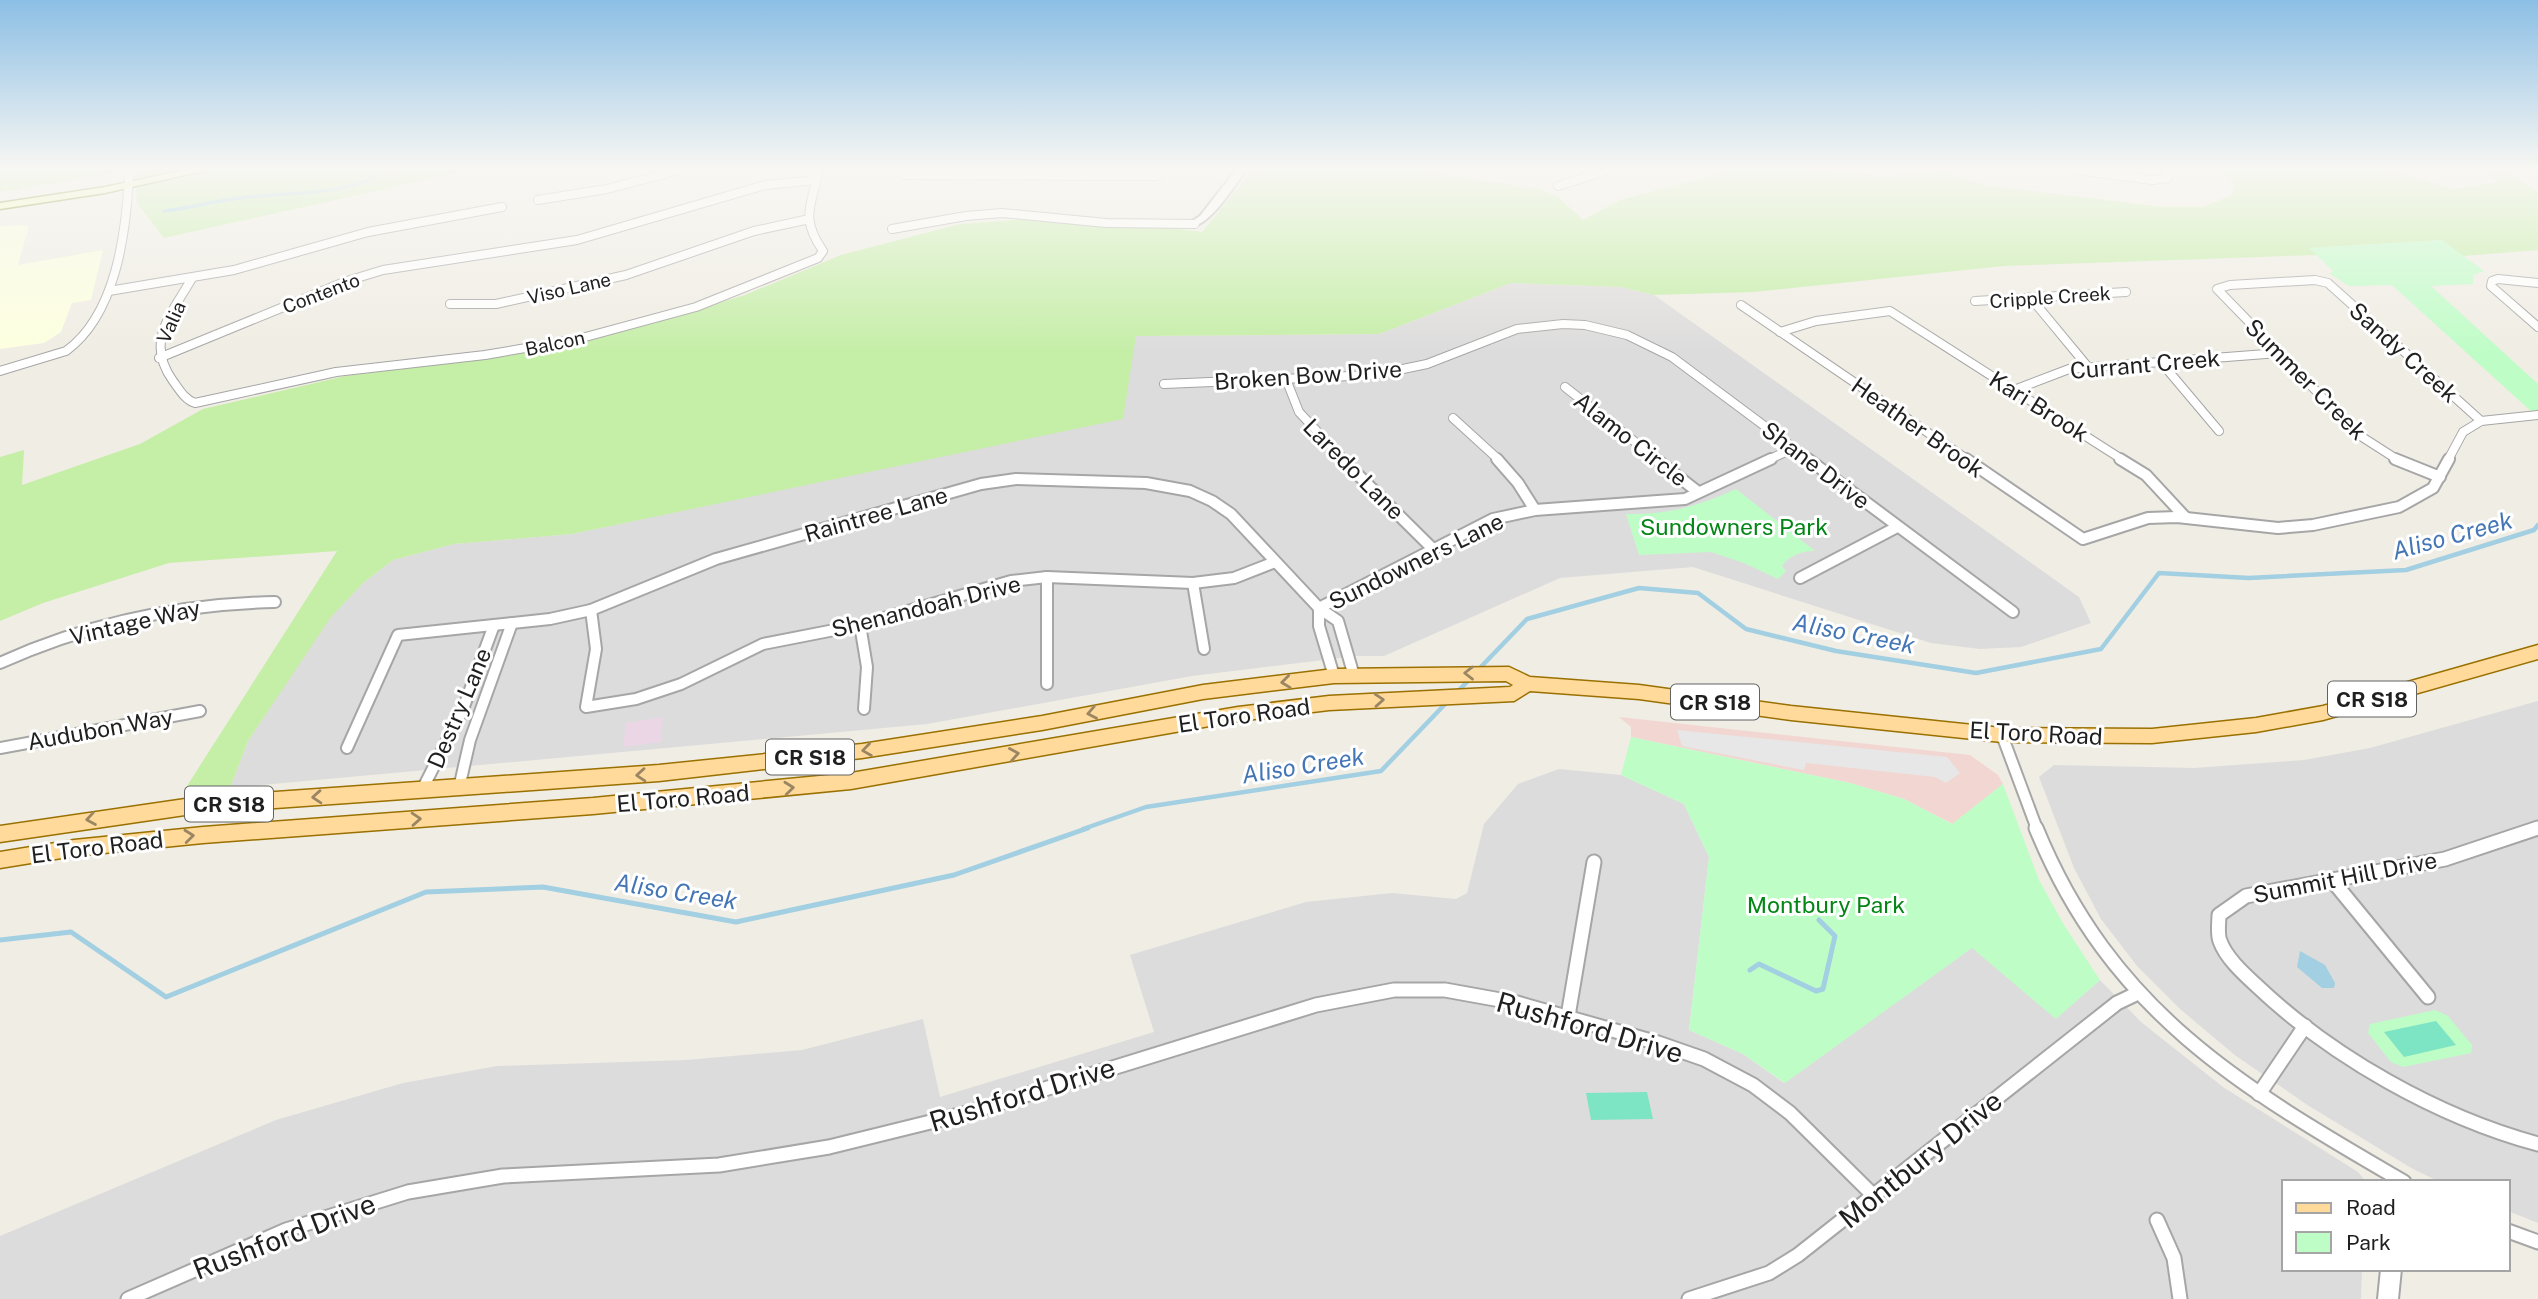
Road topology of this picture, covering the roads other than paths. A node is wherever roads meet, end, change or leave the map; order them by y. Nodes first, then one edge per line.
1 (123, 231) edge
2 (375, 231) edge
3 (609, 231) edge
4 (756, 231) edge
5 (809, 231) edge
6 (192, 278) junction
7 (2328, 283) joint
8 (2538, 283) edge
9 (109, 291) junction
10 (2126, 292) dead end
11 (2030, 297) junction
12 (1975, 301) dead end
13 (450, 304) dead end
14 (1741, 305) dead end
15 (2538, 327) edge
16 (1613, 331) joint
17 (1780, 332) junction
18 (2279, 354) junction
19 (159, 358) junction
20 (2160, 361) junction
21 (2088, 367) junction
22 (0, 371) edge
23 (1286, 379) junction
24 (1164, 384) dead end
25 (1565, 387) dead end
26 (2014, 390) junction
27 (188, 401) joint
28 (2538, 415) edge
29 (1453, 418) dead end
30 (2481, 421) junction
31 (2219, 431) dead end
32 (1794, 449) junction
33 (2440, 477) junction
34 (1698, 492) junction
35 (1535, 510) junction
36 (2185, 517) junction
37 (1897, 527) junction
38 (1434, 550) junction
39 (1275, 562) junction
40 (1047, 577) junction
41 (1800, 578) dead end
42 (1193, 583) junction
43 (275, 602) dead end
44 (1319, 608) junction
45 (591, 610) junction
46 (2013, 612) dead end
47 (512, 623) junction
48 (494, 625) junction
49 (860, 625) junction
50 (1344, 636) junction
51 (1324, 639) junction
52 (1204, 649) dead end
53 (2538, 652) edge
54 (0, 663) edge
55 (496, 665) junction
56 (479, 666) junction
57 (1354, 676) junction
58 (1335, 677) junction
59 (1047, 684) dead end
60 (1527, 684) junction
61 (864, 709) dead end
62 (200, 710) dead end
63 (474, 727) junction
64 (455, 728) junction
65 (2002, 735) junction
66 (0, 748) edge
67 (346, 748) dead end
68 (459, 788) junction
69 (422, 790) junction
70 (2538, 828) edge
71 (0, 834) edge
72 (0, 860) edge
73 (1594, 862) dead end
74 (2332, 880) junction
75 (2138, 993) junction
76 (2428, 997) dead end
77 (1568, 1016) junction
78 (2305, 1026) junction
79 (2259, 1094) junction
80 (2538, 1144) edge
81 (2401, 1180) edge
82 (1873, 1195) junction
83 (2157, 1220) dead end
84 (2510, 1232) edge
85 (2538, 1242) edge
86 (2390, 1271) edge
87 (128, 1299) edge
88 (1689, 1299) edge
89 (2180, 1299) edge
90 (2388, 1299) edge

1 - 9 street
2 - 6 street
3 - 19 street, Contento
4 - 13 street, Viso Lane
5 - 27 street, Balcon
6 - 9 street
6 - 19 street, Valia
7 - 18 street, Summer Creek
7 - 30 street, Sandy Creek
8 - 15 street
9 - 22 street
10 - 11 street, Cripple Creek
11 - 12 street, Cripple Creek
11 - 21 street
14 - 17 street, Heather Brook
16 - 23 street, Broken Bow Drive
16 - 32 street, Shane Drive
17 - 26 street, Kari Brook
17 - 36 street, Heather Brook
18 - 20 street, Currant Creek
18 - 33 street, Summer Creek
19 - 27 street, Valia
20 - 21 street, Currant Creek
20 - 31 street
21 - 26 street, Currant Creek
23 - 24 street, Broken Bow Drive
23 - 38 street, Laredo Lane
25 - 34 street, Alamo Circle
26 - 36 street, Kari Brook
28 - 30 street
29 - 35 street
30 - 33 street
32 - 34 street, Sundowners Lane
32 - 37 street, Shane Drive
33 - 36 street
34 - 35 street, Sundowners Lane
35 - 38 street, Sundowners Lane
37 - 41 street
37 - 46 street, Shane Drive
38 - 44 street, Sundowners Lane
39 - 42 street, Shenandoah Drive
39 - 44 street, Raintree Lane
39 - 45 street, Raintree Lane
40 - 42 street, Shenandoah Drive
40 - 49 street, Shenandoah Drive
40 - 59 street
42 - 52 street
43 - 54 street, Vintage Way
44 - 50 street, Raintree Lane
44 - 51 street
45 - 47 street, Raintree Lane
45 - 49 street, Shenandoah Drive
47 - 48 street, Raintree Lane
47 - 55 street, Destry Lane
48 - 56 street, Destry Lane
48 - 67 street, Raintree Lane
49 - 61 street
50 - 51 street
50 - 57 street, Raintree Lane
51 - 58 street
53 - 65 main road, El Toro Road / CR S18
55 - 56 street
55 - 63 street, Destry Lane
56 - 64 street, Destry Lane
57 - 58 main road, El Toro Road / CR S18
60 -> 57 main road, El Toro Road / CR S18
58 -> 68 main road, El Toro Road / CR S18
60 - 65 main road, El Toro Road / CR S18
72 -> 60 main road, El Toro Road
62 - 66 street, Audubon Way
63 - 64 street
63 - 68 street, Destry Lane
64 - 69 street, Destry Lane
65 - 75 street
68 - 69 main road, El Toro Road / CR S18
69 -> 71 main road, El Toro Road / CR S18
70 - 74 street, Summit Hill Drive
73 - 77 street
74 - 76 street
74 - 78 street, Summit Hill Drive
75 - 79 street
75 - 82 street, Montbury Drive
77 - 82 street, Rushford Drive
77 - 87 street, Rushford Drive
78 - 79 street
78 - 80 street
79 - 81 street
82 - 88 street, Montbury Drive
83 - 89 street
84 - 85 street
86 - 90 street

